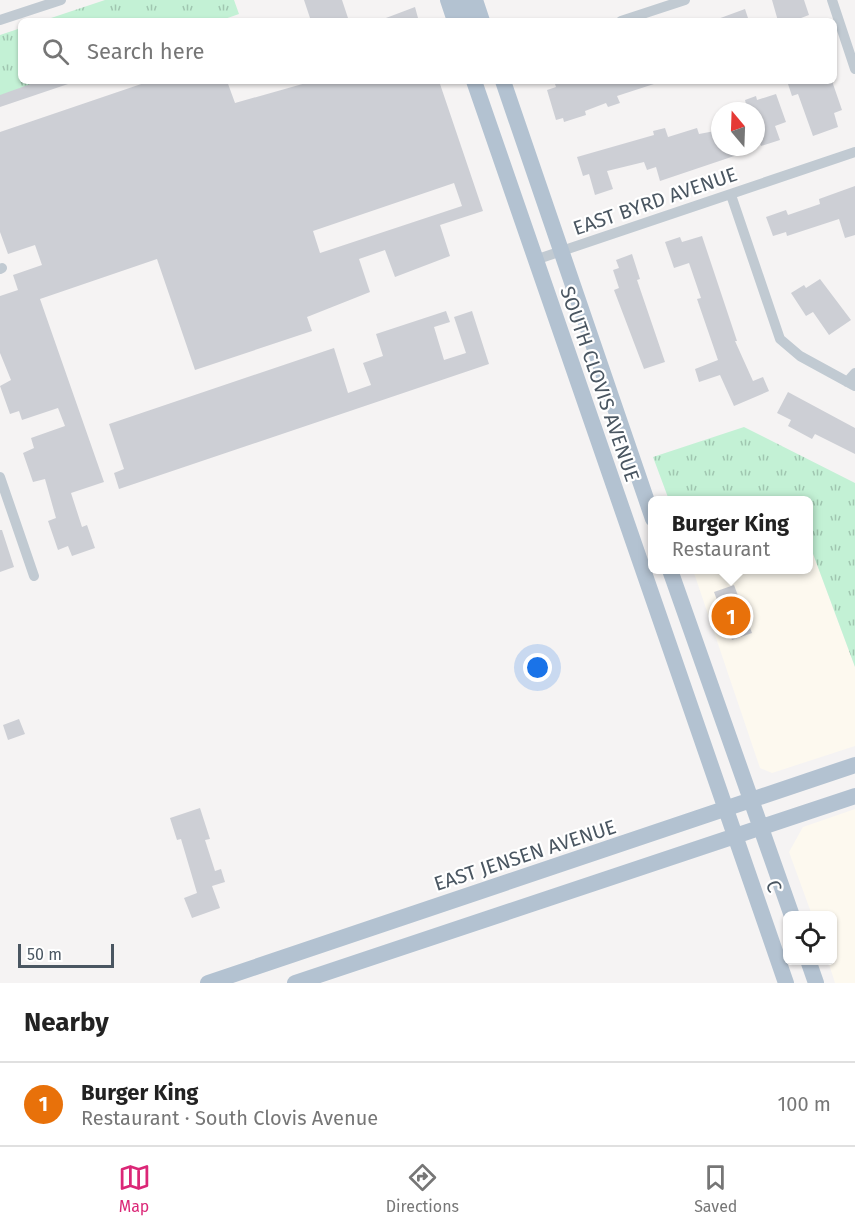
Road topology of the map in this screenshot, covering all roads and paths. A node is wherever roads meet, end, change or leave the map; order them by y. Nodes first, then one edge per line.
1 (62, 0) edge
2 (448, 0) edge
3 (460, 0) edge
4 (476, 0) edge
5 (832, 0) edge
6 (681, 1) edge
7 (454, 18) edge
8 (467, 18) edge
9 (481, 18) edge
10 (630, 18) edge
11 (0, 20) edge
12 (855, 69) edge
13 (475, 84) edge
14 (504, 84) edge
15 (855, 152) edge
16 (731, 195) junction
17 (561, 252) junction
18 (535, 260) junction
19 (855, 373) edge
20 (851, 384) edge
21 (0, 477) edge
22 (4, 501) edge
23 (648, 504) edge
24 (671, 574) edge
25 (34, 576) dead end
26 (855, 765) edge
27 (855, 796) edge
28 (750, 800) junction
29 (725, 810) junction
30 (760, 828) junction
31 (734, 837) junction
32 (791, 911) edge
33 (810, 965) edge
34 (208, 983) edge
35 (295, 983) edge
36 (786, 983) edge
37 (816, 983) edge

1 - 11 street
2 - 7 main road
3 - 8 main road
4 - 9 main road
5 - 12 street
6 - 10 street
13 - 18 main road, SOUTH CLOVIS AVENUE
14 - 17 main road, SOUTH CLOVIS AVENUE
15 - 16 street, EAST BYRD AVENUE
16 - 17 street, EAST BYRD AVENUE
16 - 20 street
17 - 18 street, EAST BYRD AVENUE
17 - 23 main road, SOUTH CLOVIS AVENUE
18 - 29 main road, SOUTH CLOVIS AVENUE
19 - 20 street
21 - 22 street
22 - 25 street
24 - 28 main road
26 - 28 main road, EAST JENSEN AVENUE
27 - 30 main road
28 - 29 main road, EAST JENSEN AVENUE
28 - 30 main road
29 - 31 main road, SOUTH CLOVIS AVENUE
29 - 34 main road, EAST JENSEN AVENUE
30 - 31 main road
30 - 32 main road
31 - 35 main road
31 - 36 main road, C
33 - 37 main road

